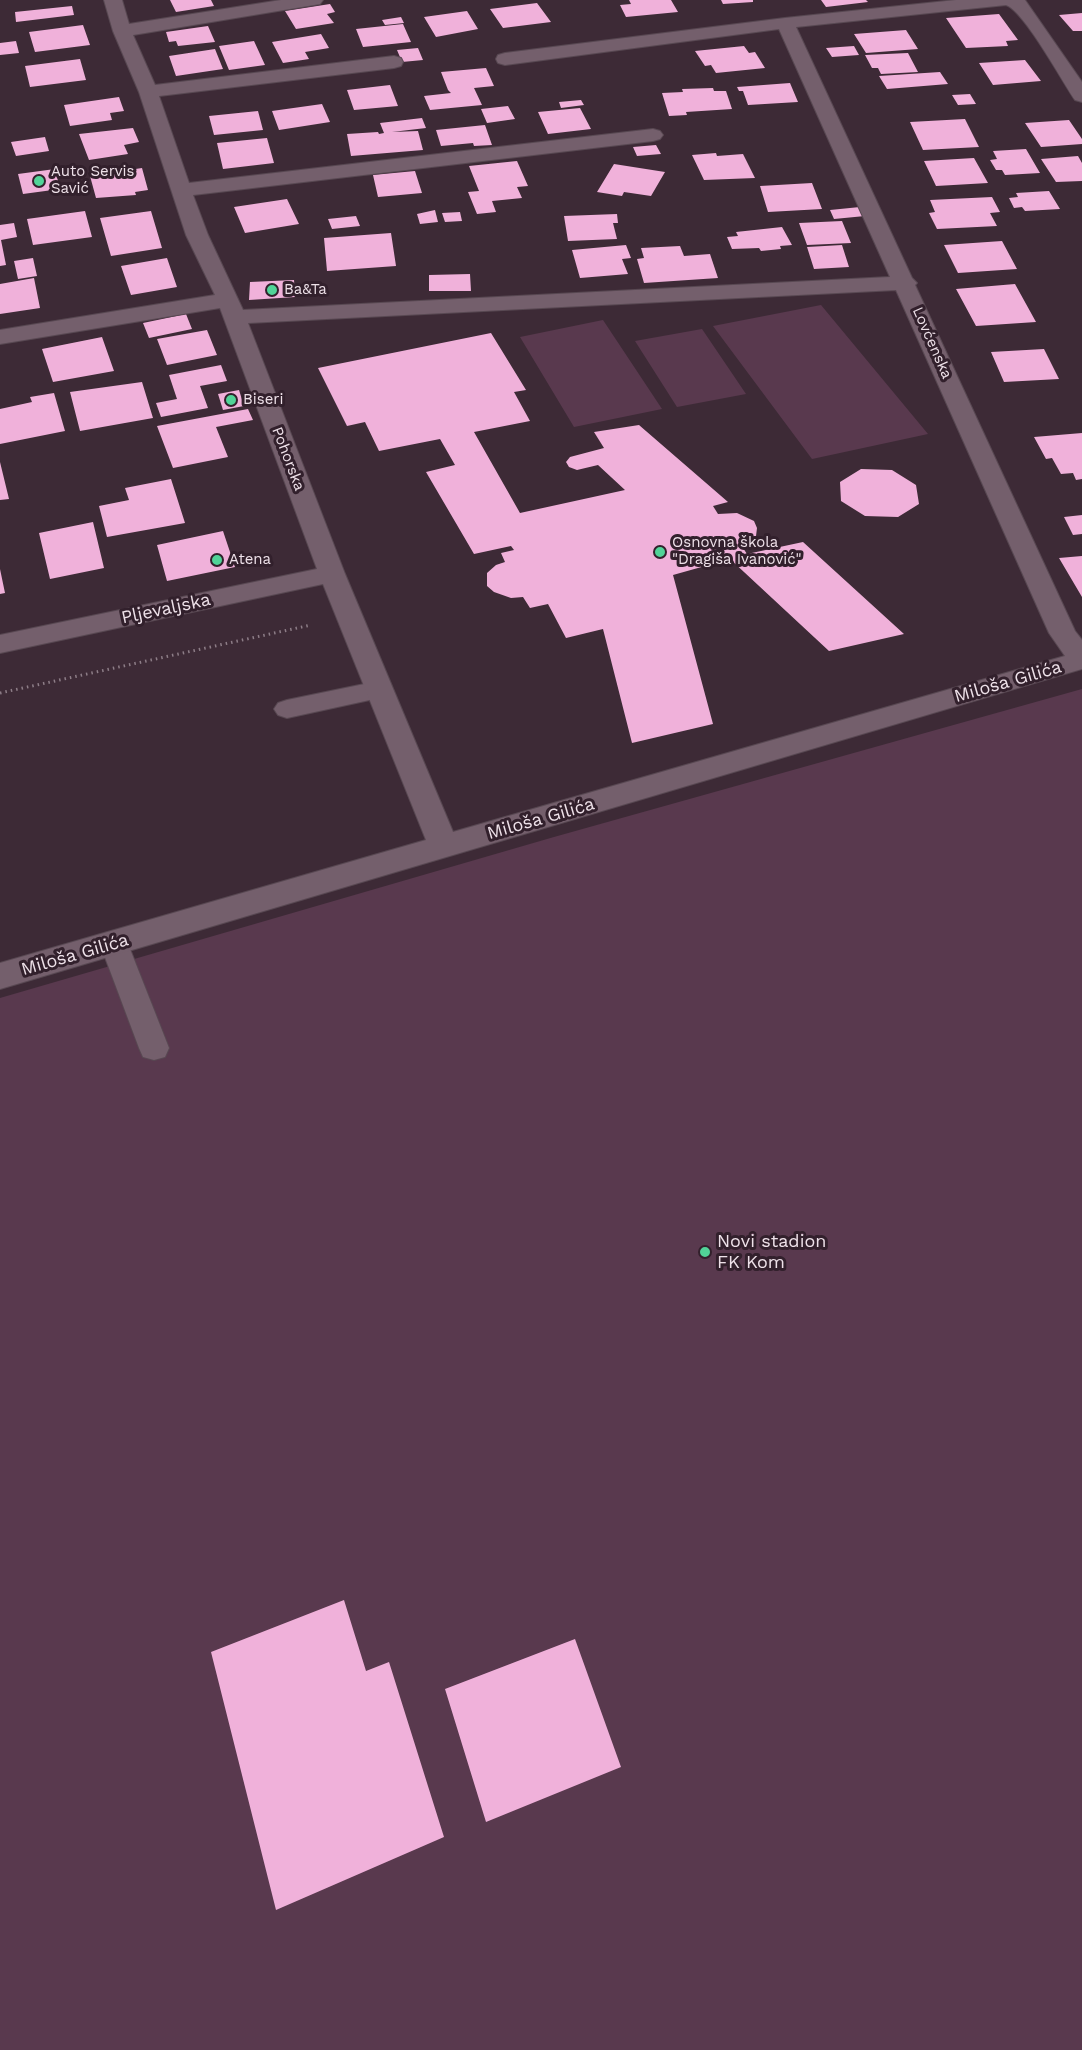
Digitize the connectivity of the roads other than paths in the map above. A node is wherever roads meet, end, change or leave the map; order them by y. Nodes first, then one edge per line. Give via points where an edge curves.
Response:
1 (113, 0) edge
2 (314, 0) edge
3 (785, 23) junction
4 (122, 31) junction
5 (505, 59) dead end
6 (394, 62) dead end
7 (148, 92) junction
8 (1082, 96) edge
9 (653, 135) dead end
10 (181, 190) junction
11 (906, 283) junction
12 (231, 308) junction
13 (0, 337) edge
14 (332, 574) junction
15 (0, 644) edge
16 (1082, 660) edge
17 (379, 690) junction
18 (287, 710) dead end
19 (444, 847) junction
20 (114, 944) junction
21 (0, 975) edge
22 (154, 1048) dead end

1 - 4 street, Pohorska
2 - 4 street
3 - 5 street
3 - 8 street via 1007,0 1018,4 1033,22
3 - 11 street, Lovćenska
4 - 7 street, Pohorska
6 - 7 street
7 - 10 street, Pohorska
9 - 10 street
10 - 12 street, Pohorska
11 - 12 street
11 - 16 street, Lovćenska via 1063,633
12 - 13 street
12 - 14 street, Pohorska
14 - 15 street, Pljevaljska
14 - 17 street, Pohorska
16 - 19 street, Miloša Gilića
17 - 18 lane
17 - 19 street, Pohorska
19 - 20 street, Miloša Gilića
20 - 21 street, Miloša Gilića
20 - 22 lane

